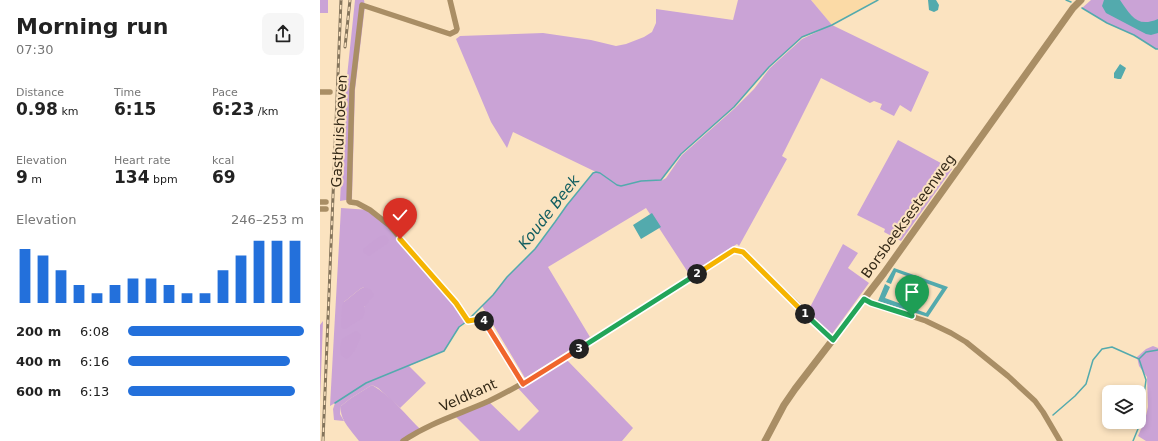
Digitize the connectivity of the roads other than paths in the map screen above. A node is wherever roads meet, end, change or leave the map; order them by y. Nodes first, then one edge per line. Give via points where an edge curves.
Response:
1 (450, 0) edge
2 (1081, 0) edge
3 (320, 92) edge
4 (330, 92) dead end
5 (864, 299) junction
6 (833, 340) junction
7 (523, 384) junction
8 (403, 441) edge
9 (765, 441) edge
10 (1060, 441) edge

1 - 7 street, Gasthuishoeven via 457,29 450,34 362,5 352,90 349,201 370,210 389,225 456,303 468,321 480,319 486,322
2 - 5 street, Borsbeeksesteenweg
3 - 4 street
5 - 6 street, Borsbeeksesteenweg
5 - 10 street via 926,321 966,342 1008,376 1034,402
6 - 7 street, Veldkant via 743,252 734,250
6 - 9 street, Borsbeeksesteenweg via 784,405
7 - 8 street, Veldkant via 433,424

